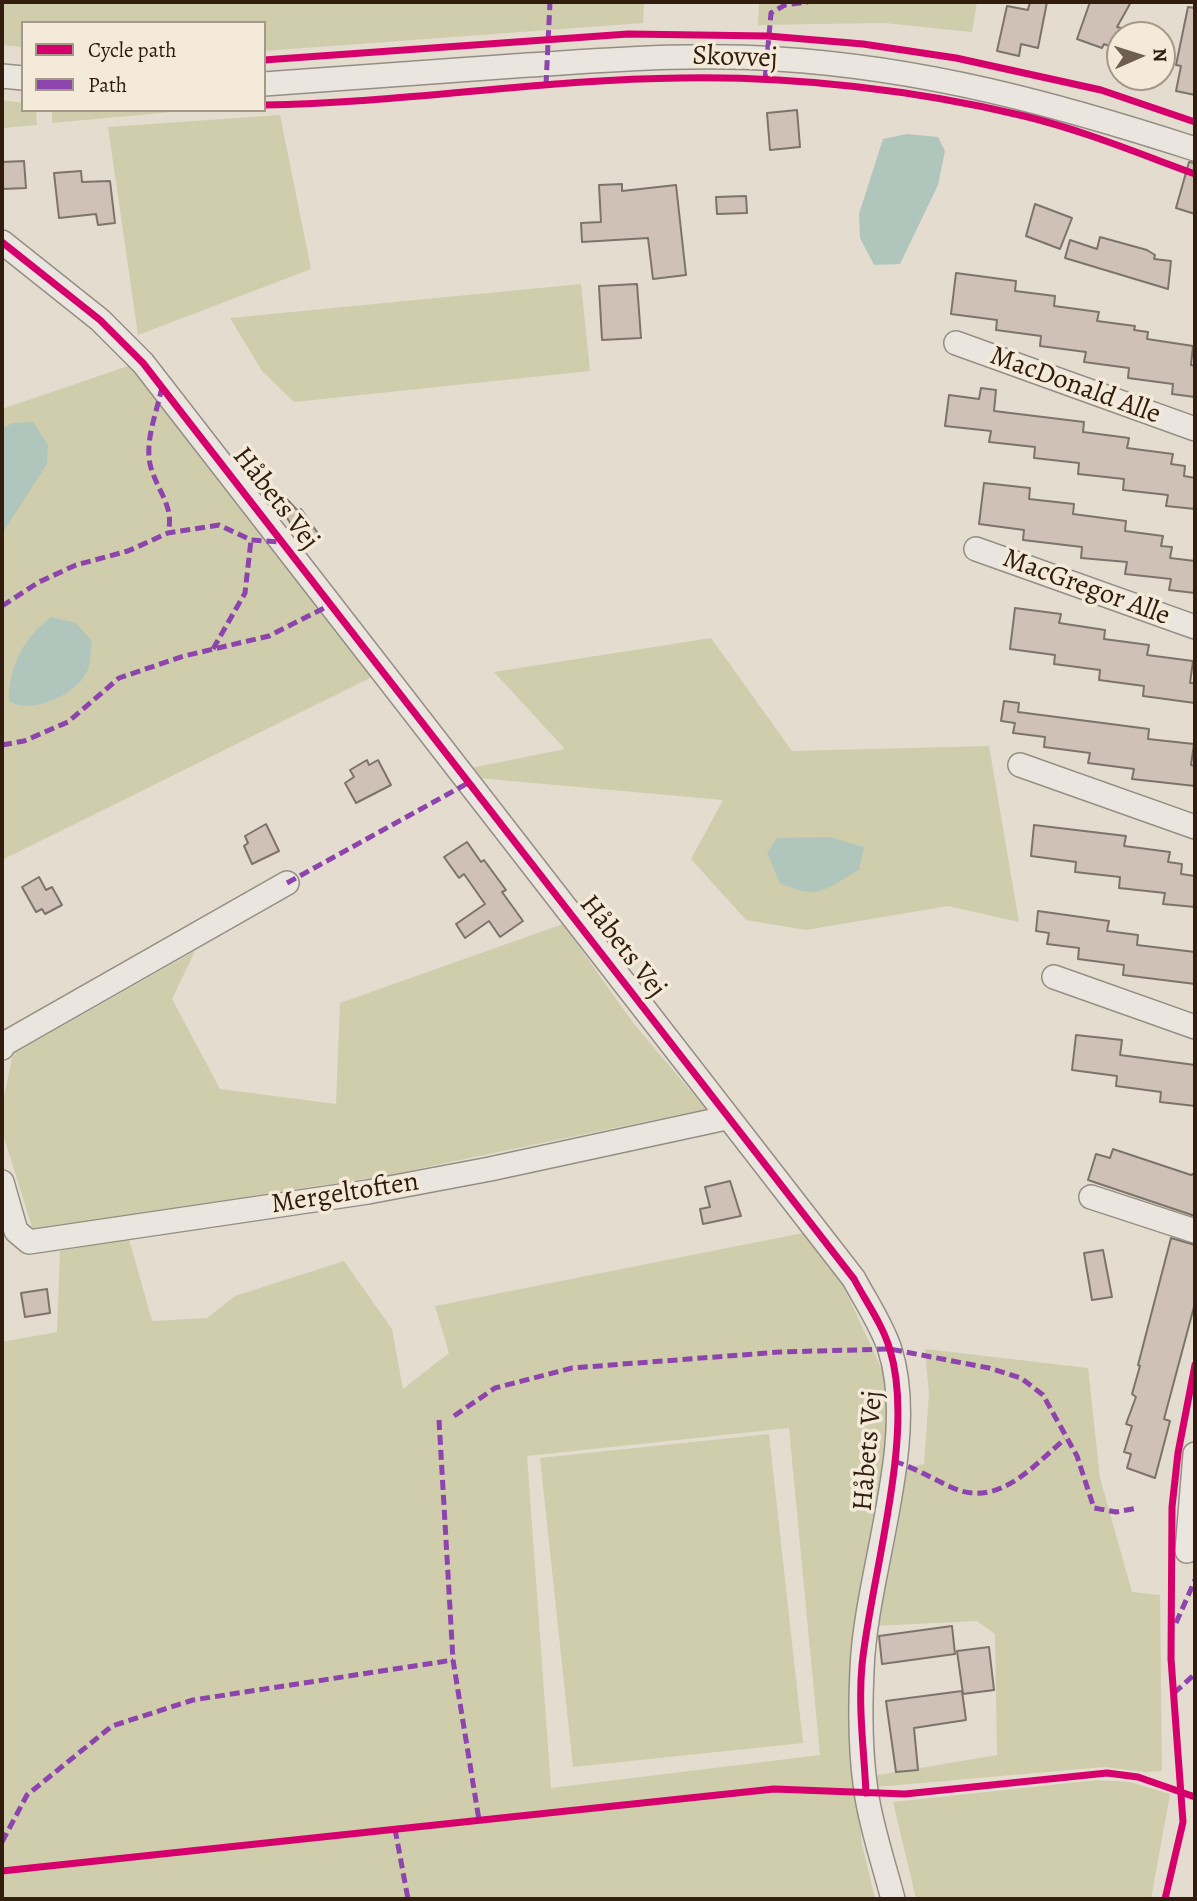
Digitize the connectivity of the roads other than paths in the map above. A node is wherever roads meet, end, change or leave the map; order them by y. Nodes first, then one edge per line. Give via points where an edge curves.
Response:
1 (2, 76) edge
2 (21, 78) edge
3 (266, 84) edge
4 (1195, 149) edge
5 (2, 242) edge
6 (956, 343) dead end
7 (1195, 429) edge
8 (976, 549) dead end
9 (1195, 627) edge
10 (1020, 765) dead end
11 (1195, 827) edge
12 (287, 883) dead end
13 (1054, 977) dead end
14 (1195, 1027) edge
15 (2, 1048) edge
16 (726, 1118) junction
17 (2, 1182) edge
18 (1091, 1197) dead end
19 (1195, 1231) edge
20 (1195, 1454) edge
21 (1187, 1551) dead end
22 (893, 1899) edge

1 - 2 street
3 - 4 street, Skovvej via 656,57 776,58 874,68 977,87 1068,108
5 - 16 street, Håbets Vej via 100,320 143,363
6 - 7 street, MacDonald Alle
8 - 9 street, MacGregor Alle
10 - 11 street
12 - 15 street
13 - 14 street
16 - 17 street, Mergeltoften via 368,1192 29,1242 16,1231
16 - 22 street, Håbets Vej via 854,1279 890,1349 896,1376 894,1461 862,1667 861,1737 866,1793
18 - 19 street
20 - 21 street

